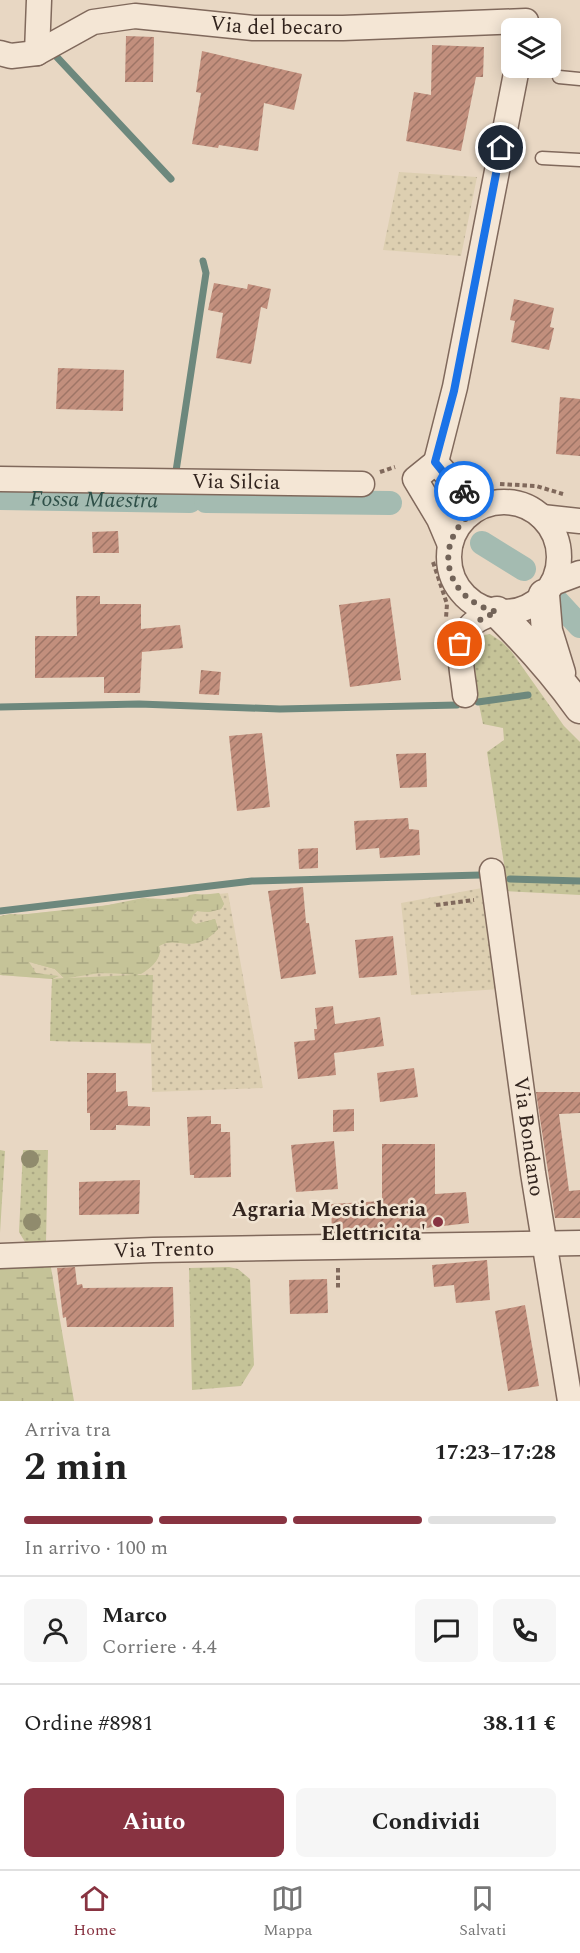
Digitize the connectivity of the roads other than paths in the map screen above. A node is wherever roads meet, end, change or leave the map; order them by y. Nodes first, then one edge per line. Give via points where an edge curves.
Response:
1 (39, 0) edge
2 (527, 16) edge
3 (0, 53) edge
4 (37, 53) junction
5 (561, 77) edge
6 (515, 78) edge
7 (580, 79) edge
8 (542, 158) dead end
9 (580, 160) edge
10 (435, 462) junction
11 (0, 479) edge
12 (362, 484) dead end
13 (487, 504) junction
14 (542, 517) junction
15 (580, 521) edge
16 (450, 545) junction
17 (580, 560) edge
18 (580, 573) edge
19 (549, 589) junction
20 (497, 612) junction
21 (465, 695) dead end
22 (572, 696) edge
23 (492, 871) dead end
24 (580, 1242) edge
25 (543, 1243) junction
26 (0, 1256) edge
27 (570, 1401) edge

1 - 4 street
2 - 4 street, Via del becaro via 344,28 253,28 135,15 93,22
3 - 4 street, Via del becaro
5 - 7 lane
6 - 10 street via 455,387
8 - 9 lane
10 - 13 street via 465,492
10 - 16 street via 415,479
11 - 12 street, Via Silcia
13 - 14 street via 516,503
13 - 16 street via 463,520
14 - 15 street
14 - 19 street via 558,548 558,569
16 - 20 street via 448,560 458,589 476,604
17 - 19 lane
18 - 19 street
19 - 20 street via 531,606 515,612
19 - 22 street via 547,631
20 - 21 street via 475,621 463,635 460,644
20 - 22 street
23 - 25 street, Via Bondano
24 - 25 street, Via Trento
25 - 26 street, Via Trento
25 - 27 street, Via Bondano

